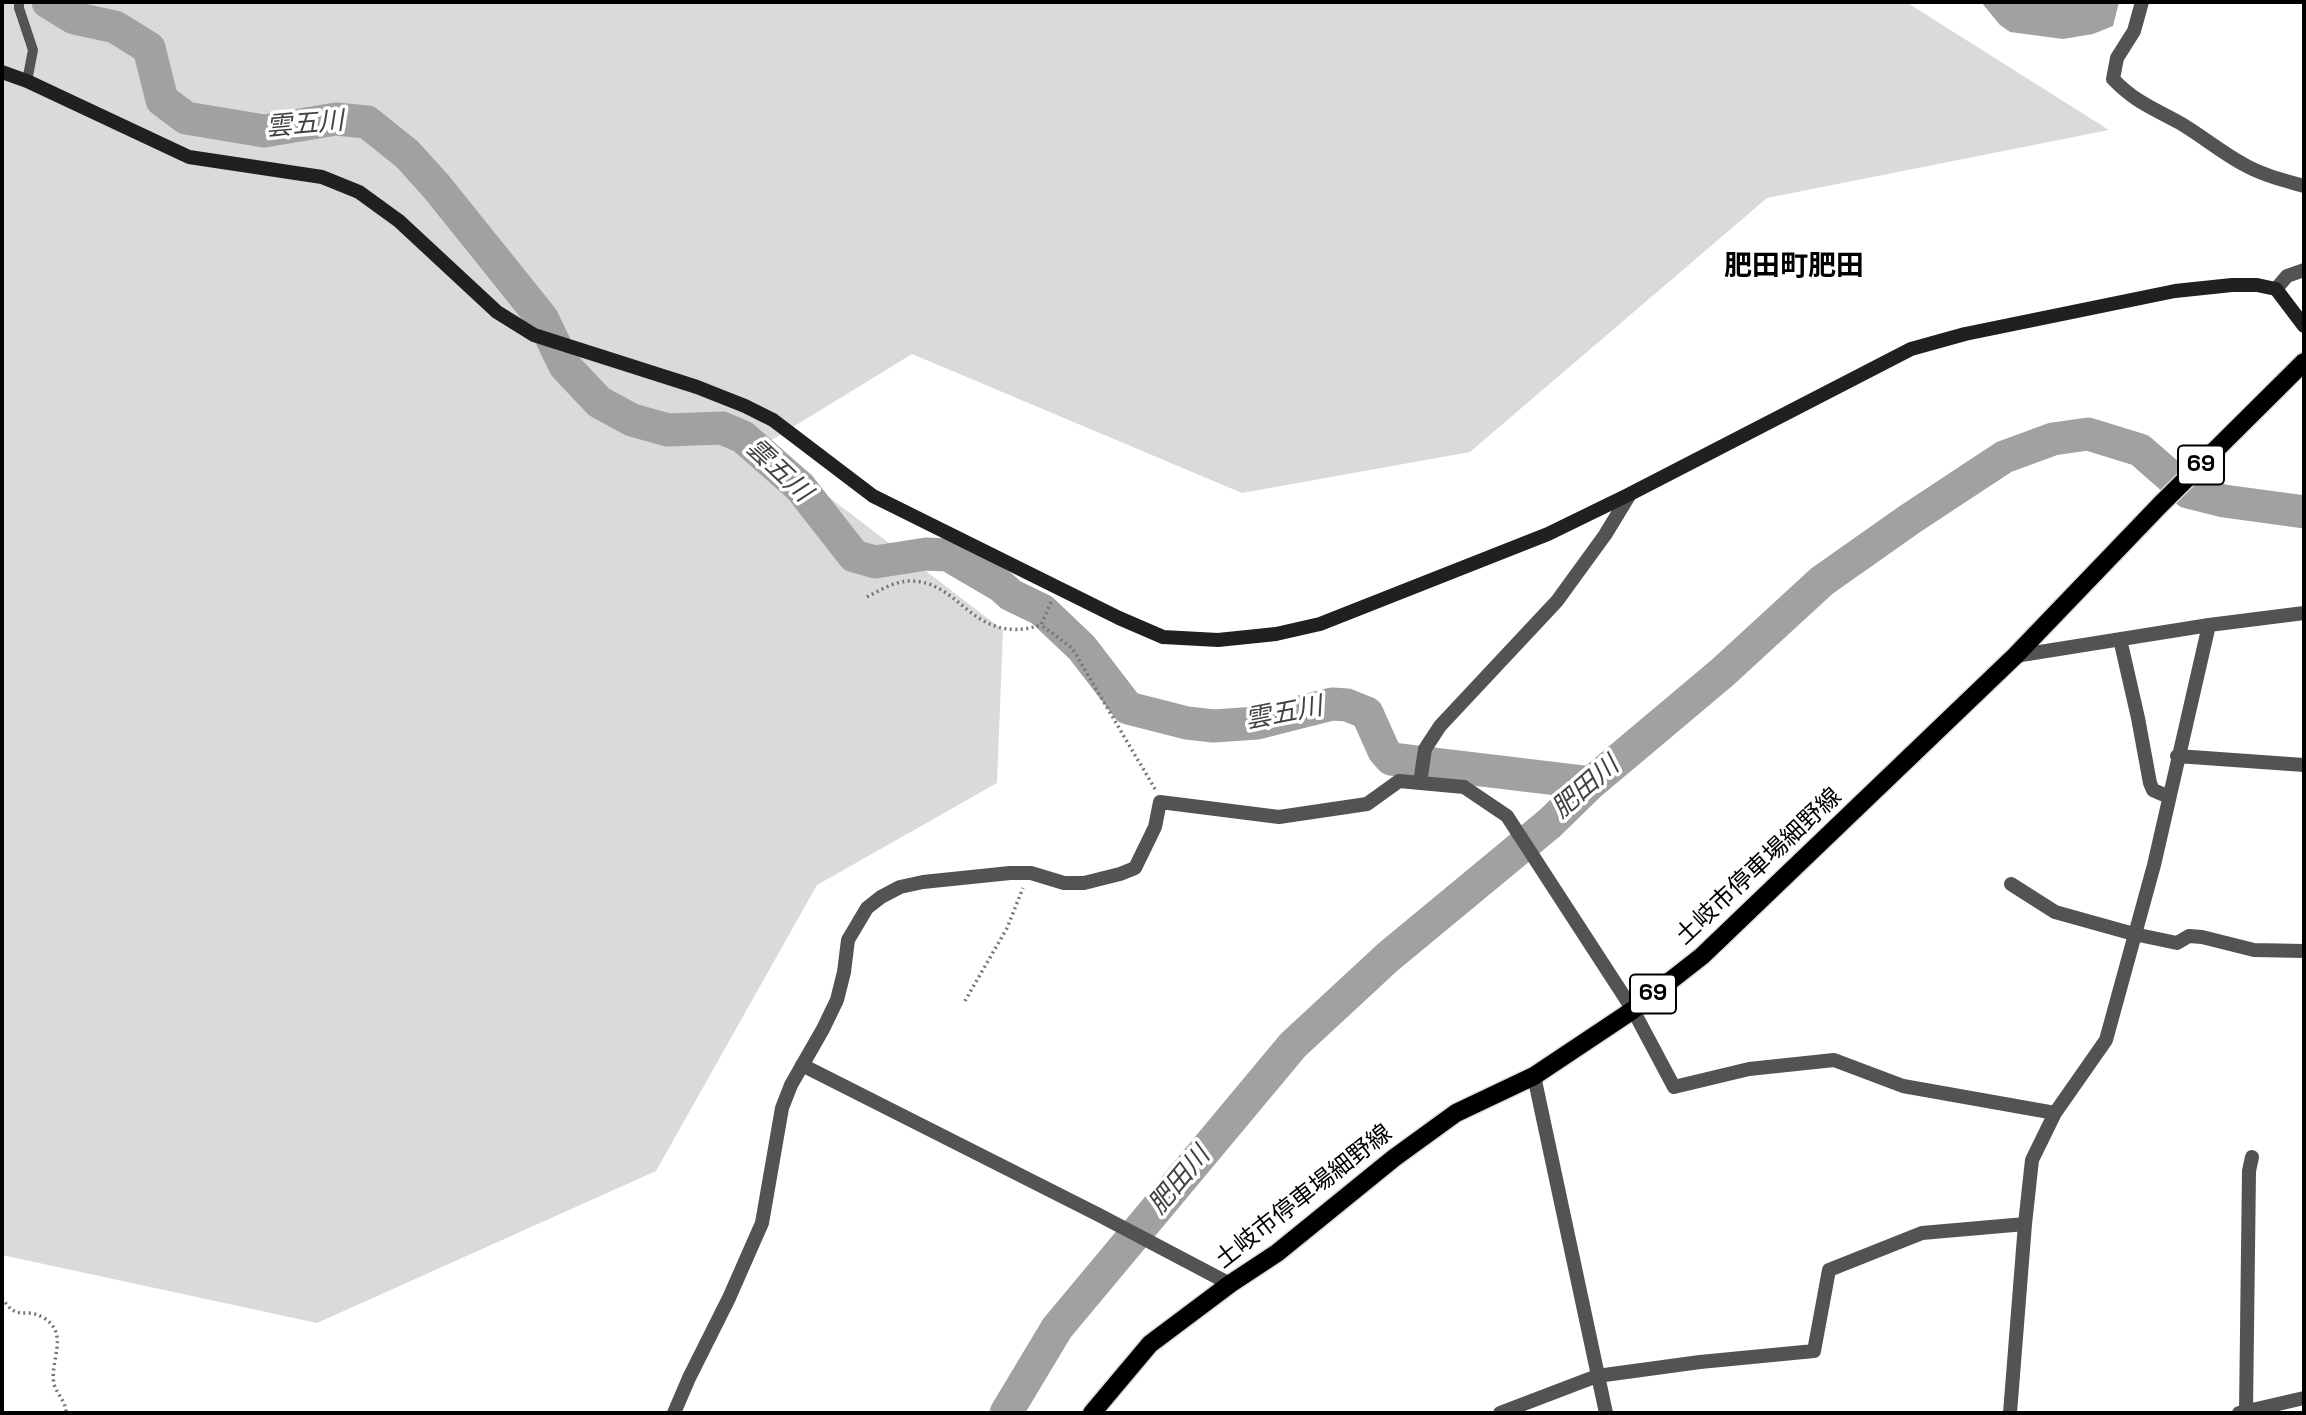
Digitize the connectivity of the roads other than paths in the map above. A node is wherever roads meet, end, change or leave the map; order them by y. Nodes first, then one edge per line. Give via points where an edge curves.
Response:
1 (2142, 2) edge
2 (19, 5) edge
3 (2, 72) edge
4 (27, 81) junction
5 (2304, 186) edge
6 (2304, 270) edge
7 (2276, 289) junction
8 (2304, 326) edge
9 (2304, 362) edge
10 (1630, 494) junction
11 (2304, 612) edge
12 (2209, 625) junction
13 (2120, 639) junction
14 (2015, 656) junction
15 (2177, 756) junction
16 (2304, 765) edge
17 (1420, 780) junction
18 (2168, 797) junction
19 (2011, 884) dead end
20 (2134, 934) junction
21 (2304, 951) edge
22 (1633, 1010) junction
23 (802, 1065) junction
24 (1534, 1076) junction
25 (2055, 1113) junction
26 (2252, 1157) dead end
27 (2025, 1224) junction
28 (1230, 1284) junction
29 (1597, 1376) junction
30 (2304, 1398) edge
31 (2243, 1412) edge
32 (674, 1413) edge
33 (1092, 1413) edge
34 (1500, 1413) edge
35 (1606, 1413) edge
36 (2010, 1413) edge

1 - 5 street via 2134,31 2117,58 2113,79 2147,108 2244,165
2 - 4 lane via 33,50
3 - 4 street
4 - 10 street via 189,157 322,177 359,192 400,221 496,312 534,335 698,387 773,420 873,496 1163,637 1218,640 1276,635 1320,624 1535,539
6 - 7 street via 2287,276
7 - 8 street
7 - 10 street via 2232,285 2175,291 1911,349
9 - 14 main road, 土岐市停車場細野線 / 69
10 - 17 street via 1557,601 1440,726 1425,749
11 - 12 street
12 - 13 street
12 - 15 street
13 - 14 street
13 - 18 street via 2150,783 2153,790
14 - 22 main road, 土岐市停車場細野線 / 69 via 1702,956
15 - 16 street
15 - 18 street
17 - 22 street via 1464,787 1507,816
17 - 23 street via 1399,781 1367,804 1279,817 1160,802 1155,827 1135,868 1084,883 1027,873 900,887 867,908 848,940 837,1000
18 - 20 street
19 - 20 street via 2055,912
20 - 21 street via 2177,943 2189,936 2254,950
20 - 25 street via 2106,1040
22 - 24 main road, 土岐市停車場細野線 / 69
22 - 25 street via 1674,1087 1749,1069 1834,1060 1903,1086
23 - 28 street
23 - 32 street via 782,1108 762,1223
24 - 28 main road, 土岐市停車場細野線 / 69 via 1456,1113 1277,1253
24 - 29 street
25 - 27 street via 2032,1160
26 - 31 street
27 - 29 street via 1922,1233 1829,1270 1814,1351
27 - 36 street
28 - 33 main road, 土岐市停車場細野線 / 69 via 1150,1344
29 - 34 street
29 - 35 street
30 - 31 street

